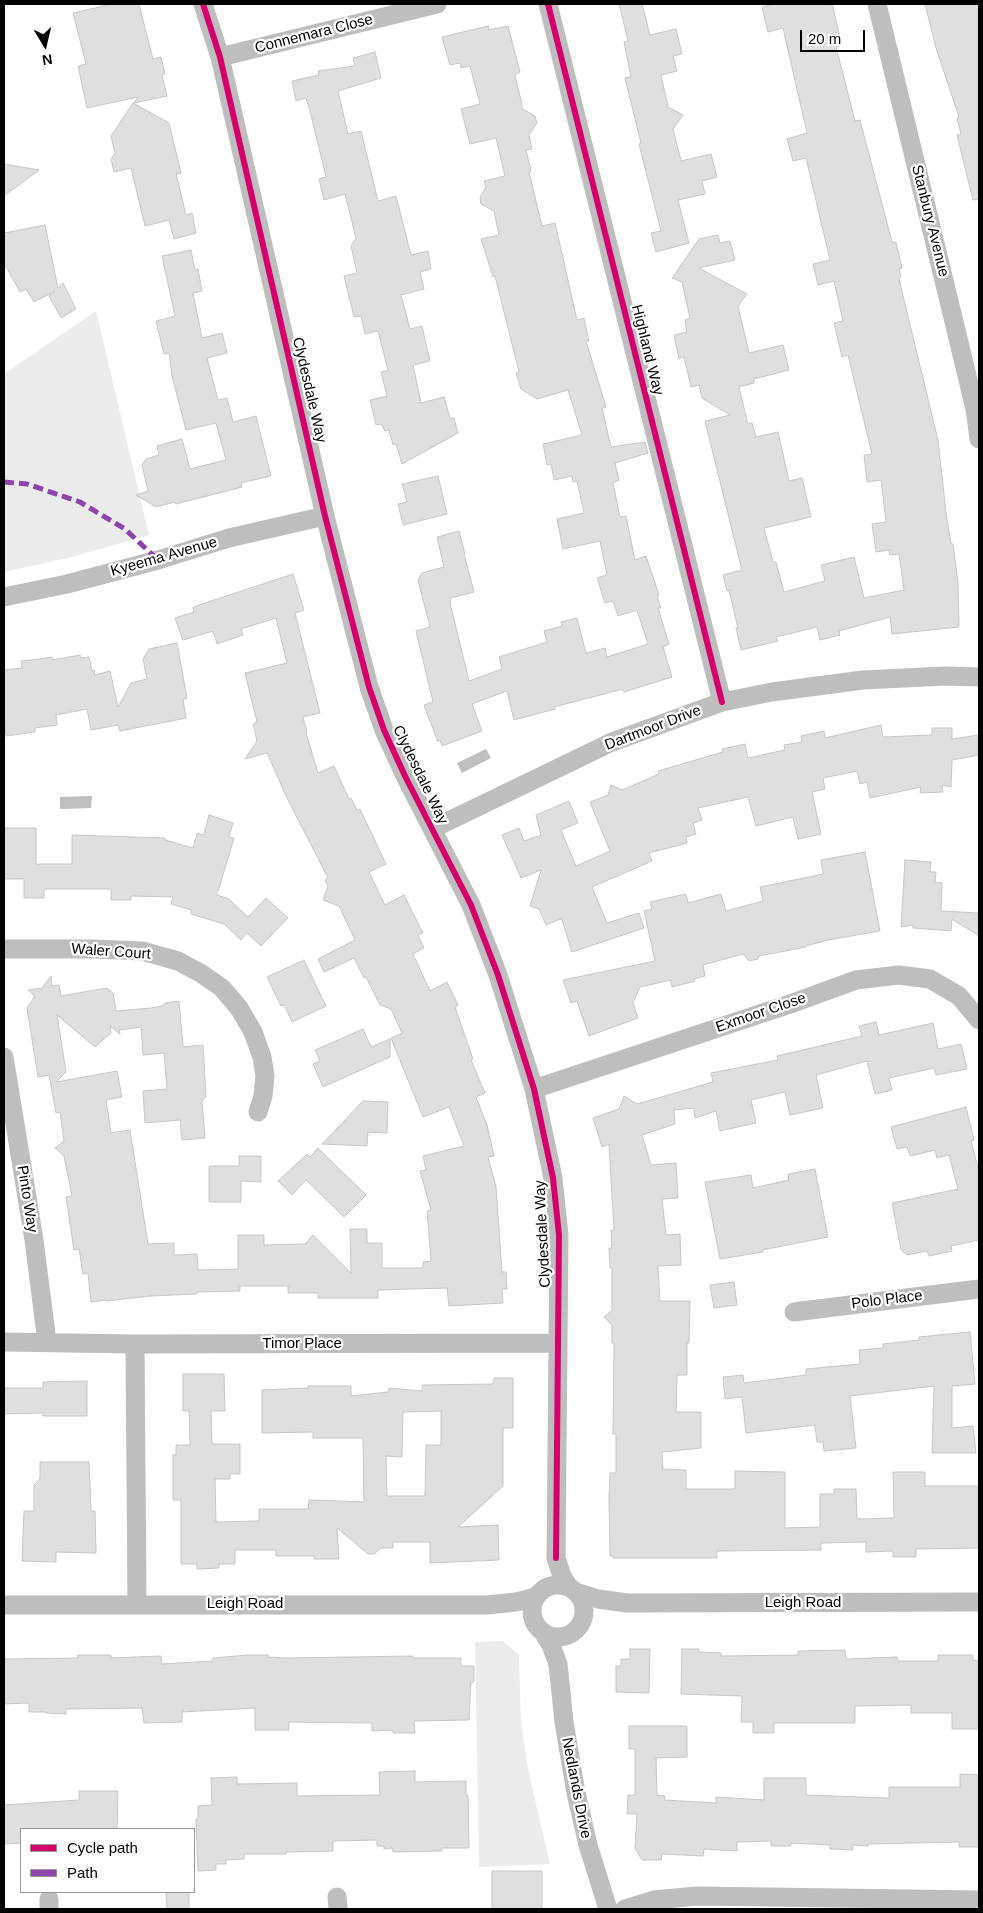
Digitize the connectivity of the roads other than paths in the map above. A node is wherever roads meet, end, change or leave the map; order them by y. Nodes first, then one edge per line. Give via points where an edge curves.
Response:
1 (203, 4) edge
2 (437, 4) edge
3 (548, 4) edge
4 (876, 4) edge
5 (220, 57) junction
6 (979, 439) edge
7 (325, 516) junction
8 (4, 597) edge
9 (979, 677) edge
10 (722, 702) junction
11 (432, 828) junction
12 (4, 949) edge
13 (979, 1020) edge
14 (4, 1057) edge
15 (534, 1089) junction
16 (258, 1112) dead end
17 (979, 1289) edge
18 (794, 1312) dead end
19 (4, 1342) edge
20 (47, 1342) junction
21 (558, 1343) junction
22 (135, 1344) junction
23 (556, 1558) junction
24 (573, 1590) junction
25 (538, 1594) junction
26 (979, 1602) edge
27 (627, 1603) junction
28 (137, 1604) junction
29 (4, 1605) edge
30 (487, 1605) junction
31 (582, 1620) junction
32 (540, 1629) junction
33 (569, 1634) junction
34 (558, 1664) junction
35 (979, 1900) edge
36 (608, 1909) edge
37 (625, 1909) edge

1 - 5 street, Clydesdale Way
2 - 5 street, Connemara Close
3 - 10 street, Highland Way
4 - 6 street, Stanbury Avenue via 956,330
5 - 7 street, Clydesdale Way
7 - 8 street, Kyeema Avenue via 228,538 67,584
7 - 11 street, Clydesdale Way via 369,687 401,769
9 - 10 street, Dartmoor Drive via 863,680
10 - 11 street, Dartmoor Drive via 612,742
11 - 15 street, Clydesdale Way via 478,923
12 - 16 street, Waler Court via 142,951 178,961 202,974 228,995 253,1032 265,1076
13 - 15 street, Exmoor Close via 959,996 930,979 899,975 856,980
14 - 20 street, Pinto Way
15 - 21 street, Clydesdale Way via 554,1178 559,1235
17 - 18 street, Polo Place
19 - 20 street, Timor Place
20 - 22 street, Timor Place
21 - 22 street, Timor Place
21 - 23 street, Clydesdale Way
22 - 28 street
23 - 24 street, Clydesdale Way via 562,1576
23 - 25 street, Clydesdale Way via 550,1578
24 - 25 street via 554,1585
24 - 27 street, Leigh Road via 598,1599
24 - 31 street, Clydesdale Way via 583,1605
25 - 30 street, Leigh Road via 516,1602
25 - 32 street, Clydesdale Way via 532,1612
26 - 27 street, Leigh Road
27 - 31 street, Leigh Road via 599,1610
28 - 29 street, Leigh Road
28 - 30 street, Leigh Road
30 - 32 street, Leigh Road via 518,1616
31 - 33 street
32 - 33 street via 556,1636
32 - 34 street, Clydesdale Way
33 - 34 street via 561,1648
34 - 36 street, Nedlands Drive via 576,1793
35 - 37 street via 697,1896 654,1900

